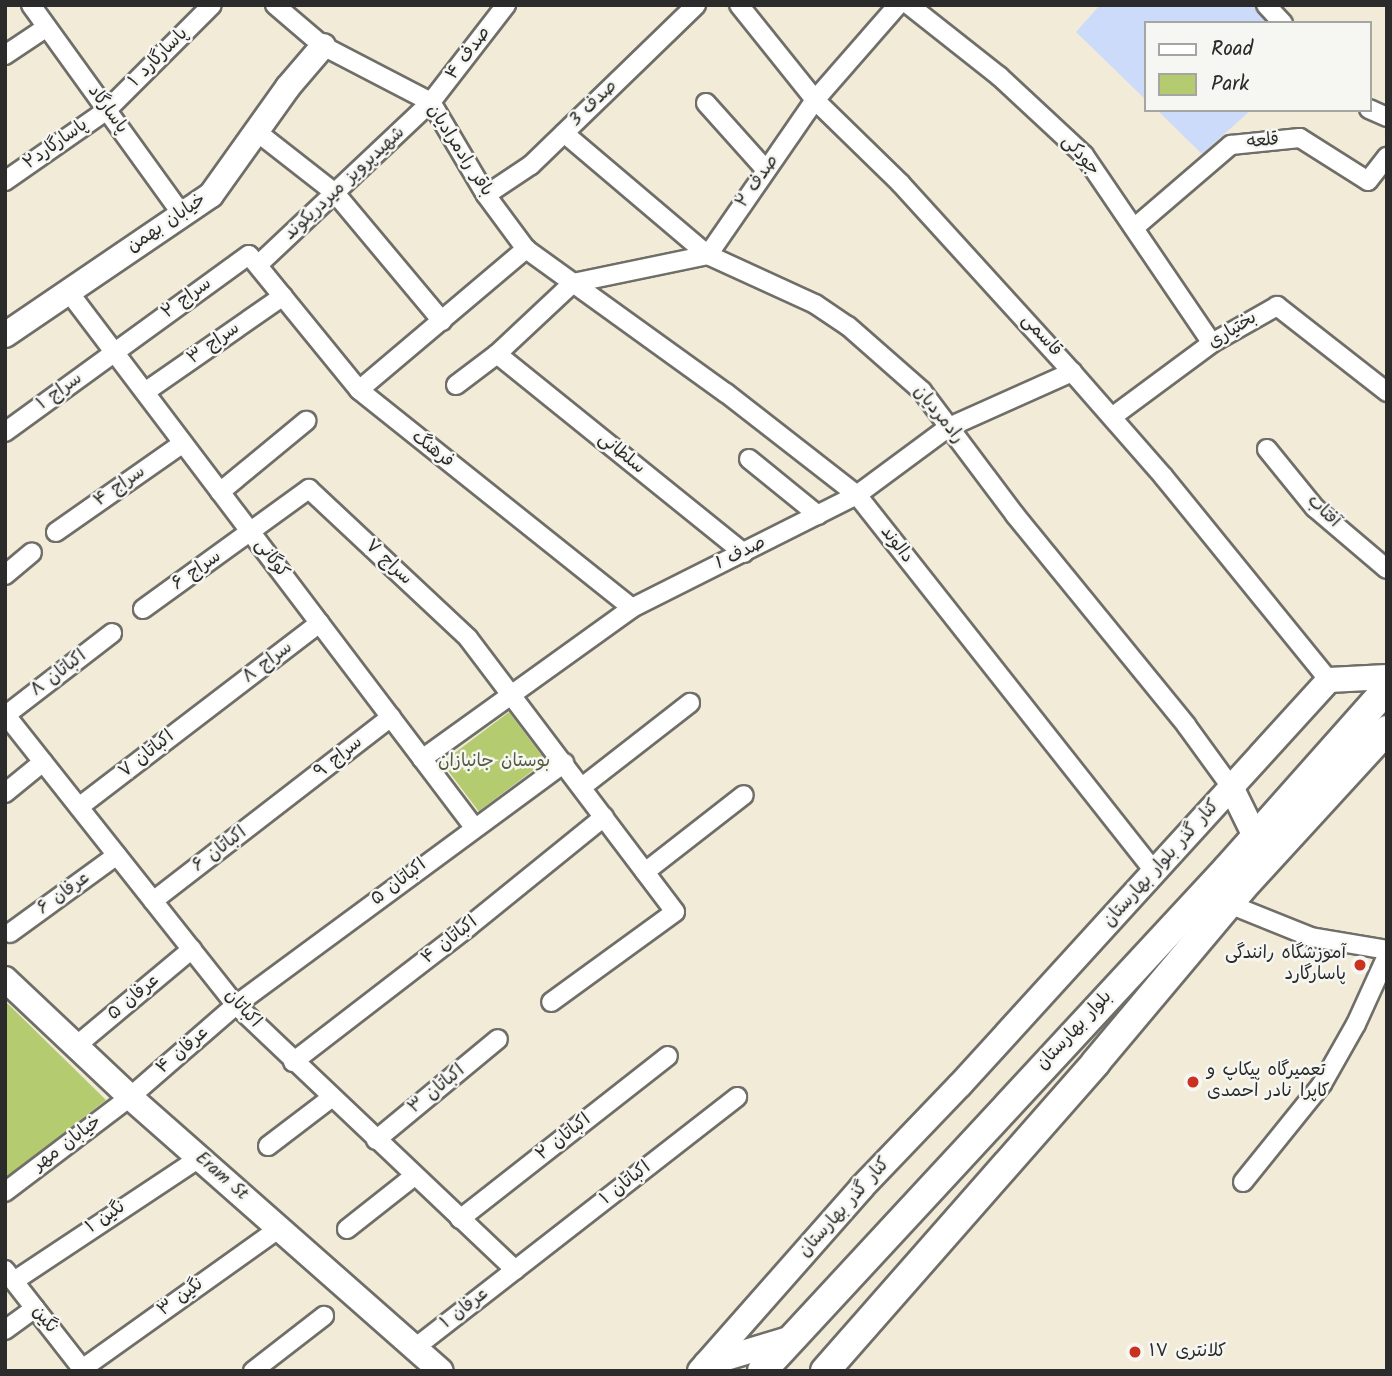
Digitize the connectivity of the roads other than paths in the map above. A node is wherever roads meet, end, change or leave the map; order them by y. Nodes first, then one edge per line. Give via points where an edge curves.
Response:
1 (31, 5) edge
2 (212, 5) edge
3 (275, 5) edge
4 (506, 5) edge
5 (696, 5) edge
6 (739, 5) edge
7 (898, 5) edge
8 (909, 5) edge
9 (1266, 5) edge
10 (1281, 21) edge
11 (47, 27) junction
12 (323, 46) junction
13 (5, 55) edge
14 (815, 100) junction
15 (431, 102) junction
16 (706, 103) dead end
17 (107, 110) junction
18 (1371, 110) edge
19 (1387, 117) edge
20 (257, 132) junction
21 (564, 133) junction
22 (1387, 158) edge
23 (766, 170) junction
24 (5, 181) edge
25 (335, 193) junction
26 (486, 195) junction
27 (182, 214) junction
28 (1134, 228) junction
29 (526, 249) junction
30 (708, 255) junction
31 (258, 265) junction
32 (573, 283) junction
33 (68, 291) junction
34 (283, 296) junction
35 (442, 321) junction
36 (5, 335) edge
37 (1212, 343) junction
38 (114, 352) junction
39 (497, 354) junction
40 (1072, 372) junction
41 (456, 385) dead end
42 (359, 390) junction
43 (145, 393) junction
44 (1387, 393) edge
45 (1112, 417) junction
46 (306, 421) dead end
47 (949, 427) junction
48 (5, 432) edge
49 (183, 443) junction
50 (1267, 449) dead end
51 (749, 458) dead end
52 (220, 492) junction
53 (857, 495) junction
54 (818, 515) junction
55 (57, 532) dead end
56 (251, 533) junction
57 (32, 552) dead end
58 (744, 553) junction
59 (1387, 569) edge
60 (5, 575) edge
61 (632, 608) junction
62 (143, 609) dead end
63 (320, 623) junction
64 (112, 633) dead end
65 (1387, 677) edge
66 (1329, 680) junction
67 (1387, 689) edge
68 (512, 693) junction
69 (216, 702) joint
70 (690, 703) dead end
71 (6, 714) edge
72 (391, 717) junction
73 (1387, 730) edge
74 (422, 759) junction
75 (43, 762) junction
76 (564, 763) junction
77 (1231, 787) junction
78 (582, 788) junction
79 (5, 793) edge
80 (744, 795) dead end
81 (287, 800) joint
82 (79, 807) junction
83 (604, 817) junction
84 (474, 827) junction
85 (1255, 836) junction
86 (117, 855) junction
87 (645, 872) junction
88 (1155, 873) junction
89 (153, 901) junction
90 (1228, 904) junction
91 (10, 933) dead end
92 (192, 950) junction
93 (1387, 950) edge
94 (1387, 956) edge
95 (5, 979) edge
96 (551, 1002) dead end
97 (236, 1005) junction
98 (1069, 1036) junction
99 (498, 1039) dead end
100 (76, 1046) junction
101 (994, 1048) joint
102 (668, 1056) dead end
103 (293, 1062) junction
104 (1096, 1062) junction
105 (130, 1097) junction
106 (737, 1097) dead end
107 (331, 1098) junction
108 (1001, 1112) junction
109 (1031, 1135) junction
110 (376, 1140) junction
111 (268, 1146) dead end
112 (199, 1158) junction
113 (414, 1176) junction
114 (1243, 1182) dead end
115 (5, 1192) edge
116 (460, 1219) junction
117 (280, 1228) junction
118 (347, 1229) dead end
119 (514, 1270) junction
120 (10, 1275) edge
121 (35, 1308) junction
122 (324, 1316) dead end
123 (5, 1330) edge
124 (792, 1338) junction
125 (416, 1347) junction
126 (703, 1367) edge
127 (83, 1370) edge
128 (253, 1371) edge
129 (441, 1371) edge
130 (762, 1371) edge
131 (825, 1371) edge

1 - 11 street, پاسارگاد
2 - 17 street, پاسارگارد ۱
3 - 12 street, باقر رادمرادیان
4 - 15 street, صدف ۴
5 - 21 street, صدف 3
6 - 14 street, قاسمی
7 - 14 street, صدف ۲
8 - 28 street, جودکی via 999,76 1084,155
9 - 10 street
11 - 13 street
11 - 17 street, پاسارگاد
12 - 15 street, باقر رادمرادیان
12 - 20 main road, خیابان بهمن
14 - 23 street, صدف ۲
14 - 40 street, قاسمی via 901,184
15 - 25 street, شهیدپرویز میردریکوند
15 - 26 street, باقر رادمرادیان
16 - 23 street
17 - 24 street, پاسارگارد۲
17 - 27 street, پاسارگاد
18 - 19 street
20 - 25 street
20 - 27 main road, خیابان بهمن via 211,195
21 - 26 street, صدف 3 via 531,165
21 - 30 street, رادمردیان
22 - 28 street, قلعه via 1368,181 1300,138 1231,145
23 - 30 street, صدف ۲
25 - 31 street, شهیدپرویز میردریکوند
25 - 35 street
26 - 29 street, باقر رادمرادیان
27 - 33 main road, خیابان بهمن
28 - 37 street, جودکی
29 - 32 street, باقر رادمرادیان
29 - 35 street
30 - 32 street
30 - 47 street, رادمردیان via 815,304 848,326 922,391
31 - 34 street, فرهنگ
31 - 38 street, سراج ۲ via 249,255
32 - 39 street
32 - 53 street, دالوند
33 - 36 main road, خیابان بهمن
33 - 38 street, کوگانی
34 - 42 street, فرهنگ
34 - 43 street, سراج ۳
35 - 42 street
37 - 44 street, بختیاری via 1277,306
37 - 45 street, بختیاری
38 - 43 street, کوگانی
38 - 48 street, سراج ۱
39 - 41 street
39 - 58 street, سلطانی
40 - 45 street, قاسمی
40 - 47 street, صدف 1
42 - 61 street, فرهنگ
43 - 49 street, کوگانی
45 - 66 street, قاسمی
46 - 52 street
47 - 53 street, صدف 1
47 - 77 street, رادمردیان
49 - 52 street, کوگانی
49 - 55 street, سراج ۴
50 - 59 street, آفتاب via 1315,508
51 - 54 street
52 - 56 street, کوگانی
53 - 54 street, صدف 1
53 - 88 street, دالوند
54 - 58 street, صدف 1
56 - 62 street, سراج ۶
56 - 63 street, کوگانی
56 - 68 street, سراج ۷ via 309,489 468,638
57 - 60 street
58 - 61 street, صدف 1
61 - 68 street, صدف 1
63 - 69 street, سراج ۸
63 - 72 street, کوگانی
64 - 71 street, اکباتان ۸
65 - 66 main road
66 - 77 main road, کنار گذر بلوار بهارستان
67 - 85 main road, بلوار بهارستان
68 - 74 street, صدف 1
68 - 76 street
69 - 82 street, اکباتان ۷
70 - 78 street
71 - 75 street, اکباتان
72 - 74 street, کوگانی
72 - 81 street, سراج ۹
73 - 90 main road, بلوار بهارستان
74 - 84 street, کوگانی
75 - 79 street
75 - 82 street, اکباتان
76 - 78 street
76 - 84 street, اکباتان ۵
77 - 85 main road
77 - 88 main road, کنار گذر بلوار بهارستان
78 - 83 street
80 - 87 street
81 - 89 street, اکباتان ۶
82 - 86 street, اکباتان
83 - 87 street
83 - 103 street, اکباتان ۴
84 - 97 street, اکباتان ۵
85 - 98 main road, بلوار بهارستان
86 - 89 street, اکباتان
86 - 91 street, عرفان ۶
87 - 96 street via 675,912
88 - 101 main road, کنار گذر بلوار بهارستان
89 - 92 street, اکباتان
90 - 93 street via 1311,937
90 - 104 main road, بلوار بهارستان
92 - 97 street, اکباتان
92 - 100 street, عرفان ۵
94 - 114 street via 1322,1084
95 - 100 main road, Eram St
97 - 103 street, اکباتان
97 - 105 street, عرفان ۴
98 - 104 main road via 1057,1064 1059,1071 1072,1075
98 - 108 main road, بلوار بهارستان
99 - 110 street, اکباتان ۳
100 - 105 main road, Eram St
101 - 126 main road, کنار گذر بهارستان via 862,1187
102 - 116 street, اکباتان ۲
103 - 107 street, اکباتان
104 - 109 main road, بلوار بهارستان
105 - 112 main road, Eram St
105 - 115 street, خیابان مهر
106 - 119 street, اکباتان ۱
107 - 110 street, اکباتان
107 - 111 street
108 - 109 main road via 1024,1097 1038,1099
108 - 124 main road, بلوار بهارستان
109 - 131 main road, بلوار بهارستان
110 - 113 street, اکباتان
112 - 117 main road, Eram St
112 - 120 street, نگین ۱
113 - 116 street, اکباتان
113 - 118 street
116 - 119 street, اکباتان
117 - 125 main road, Eram St
117 - 127 street, نگین ۳
119 - 125 street, عرفان ۱
120 - 121 street, نگین
121 - 123 street
121 - 127 street, نگین
122 - 128 street
124 - 126 main road
124 - 130 main road, بلوار بهارستان
125 - 129 main road, Eram St

